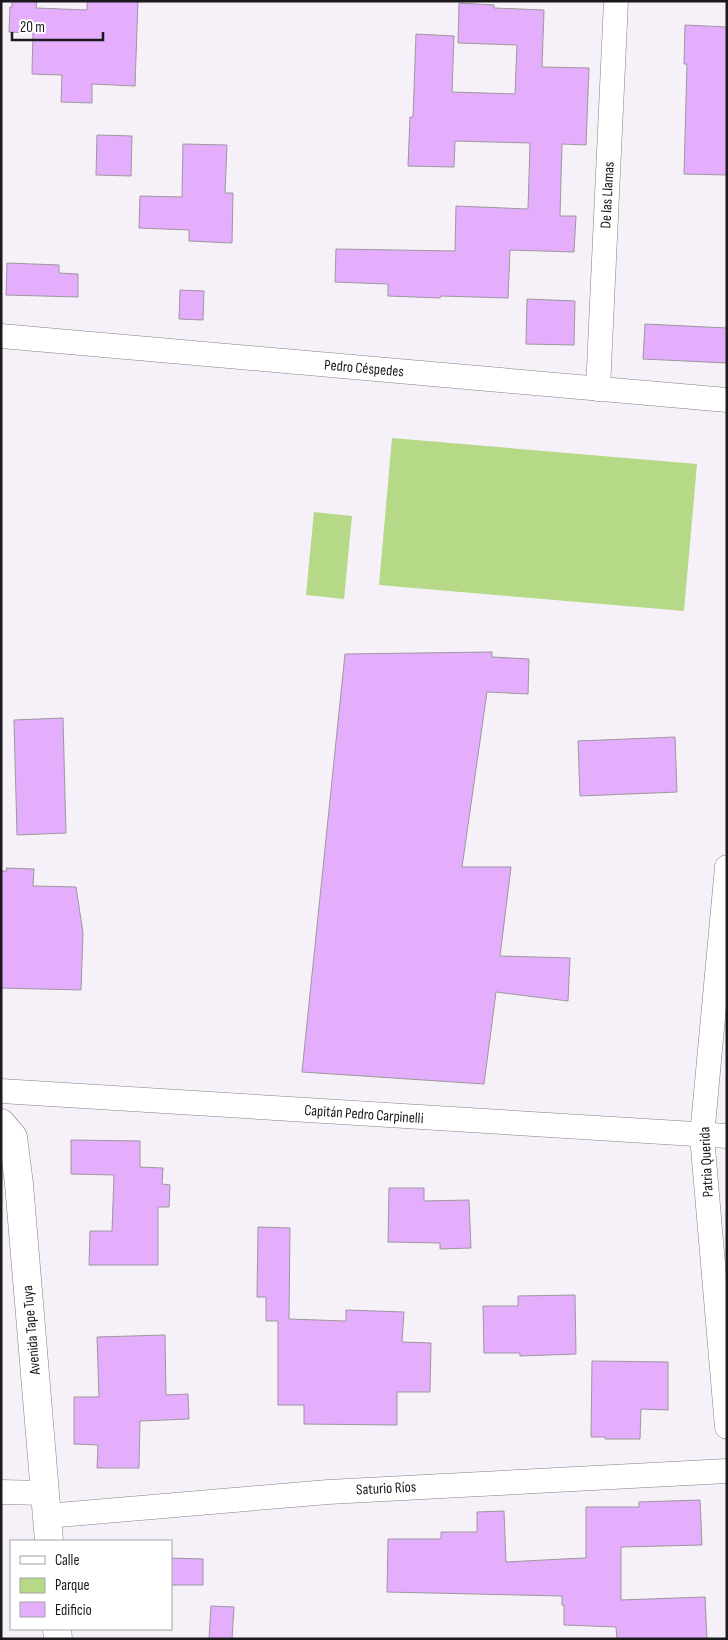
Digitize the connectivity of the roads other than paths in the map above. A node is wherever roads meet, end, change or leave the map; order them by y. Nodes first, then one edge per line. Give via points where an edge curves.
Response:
1 (616, 1) edge
2 (1, 336) edge
3 (598, 389) junction
4 (727, 400) edge
5 (727, 867) edge
6 (1, 1091) edge
7 (1, 1123) edge
8 (702, 1136) junction
9 (727, 1136) edge
10 (727, 1427) edge
11 (727, 1471) edge
12 (1, 1492) edge
13 (47, 1517) edge

1 - 3 street, De las Llamas
2 - 3 street, Pedro Céspedes
3 - 4 street, Pedro Céspedes
5 - 8 street, Patria Querida
6 - 8 street, Capitán Pedro Carpinelli
7 - 13 street, Avenida Tape Tuya via 13,1137 19,1184
8 - 9 street, Capitán Pedro Carpinelli
8 - 10 street, Patria Querida
11 - 13 street, Saturio Ríos via 328,1492
12 - 13 street, Saturio Ríos

